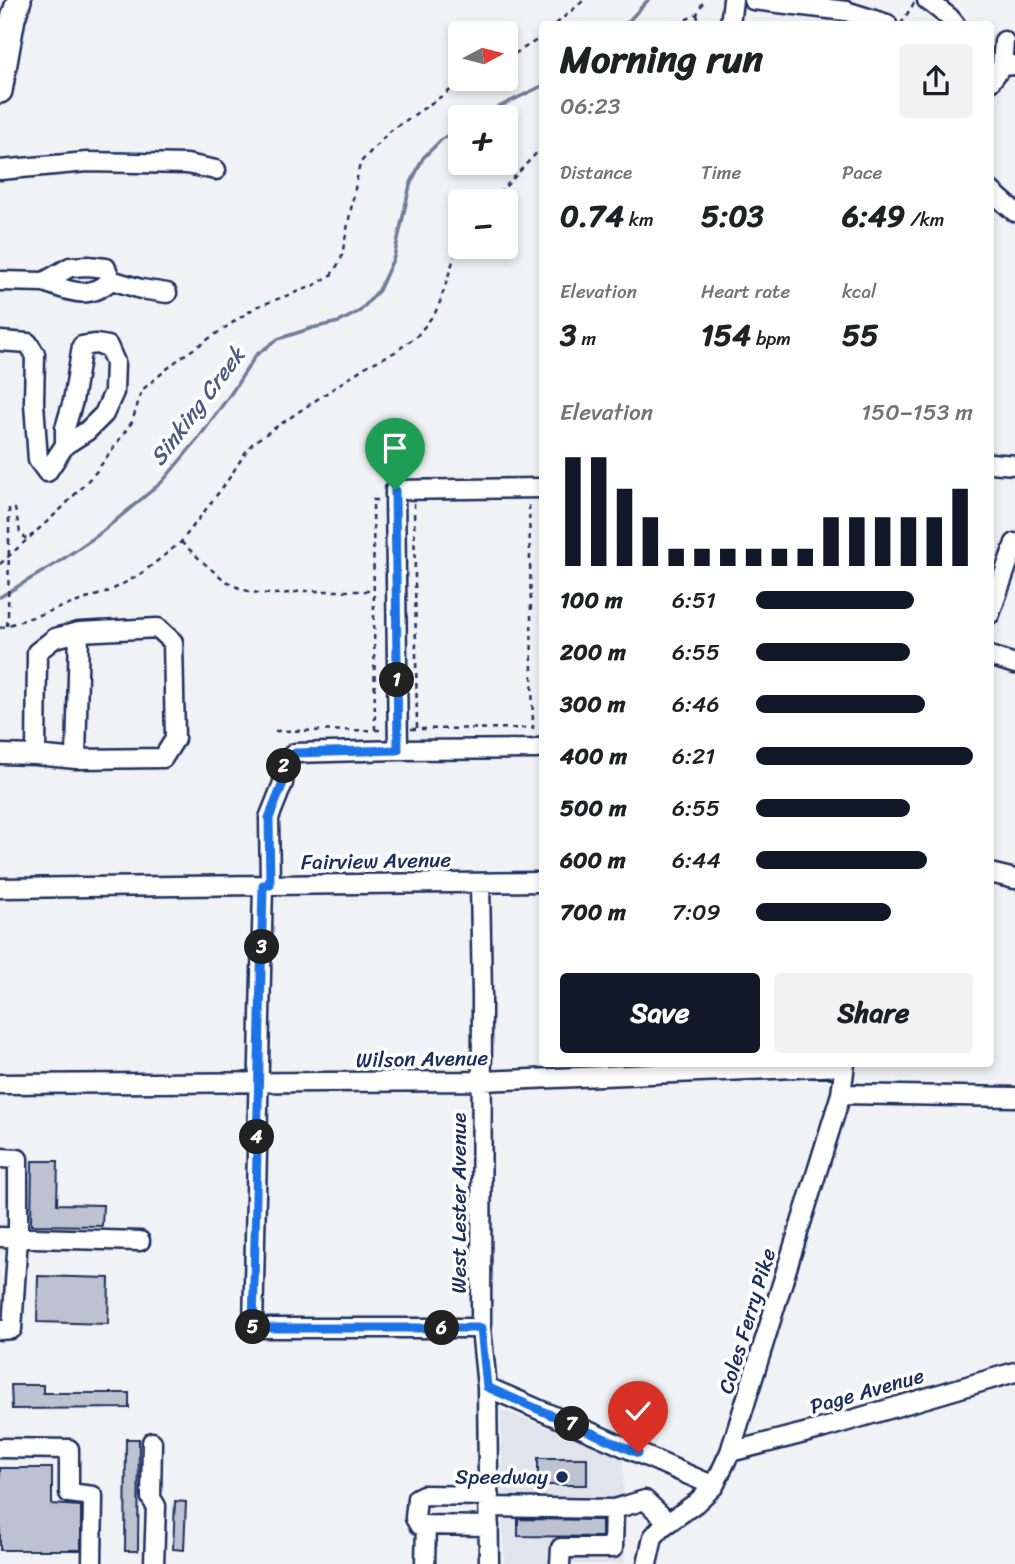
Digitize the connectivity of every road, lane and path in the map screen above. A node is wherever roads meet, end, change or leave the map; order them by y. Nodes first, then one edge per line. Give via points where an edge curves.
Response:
1 (19, 0) edge
2 (584, 0) edge
3 (704, 0) edge
4 (733, 0) edge
5 (753, 0) edge
6 (916, 0) edge
7 (927, 0) edge
8 (846, 12) edge
9 (697, 14) junction
10 (560, 21) edge
11 (684, 21) edge
12 (698, 21) edge
13 (730, 21) edge
14 (877, 21) edge
15 (903, 21) edge
16 (952, 21) edge
17 (539, 39) edge
18 (1003, 41) edge
19 (518, 52) edge
20 (1008, 65) edge
21 (994, 78) edge
22 (449, 91) edge
23 (0, 92) edge
24 (539, 151) edge
25 (0, 170) edge
26 (216, 170) dead end
27 (503, 189) edge
28 (994, 194) edge
29 (1015, 212) edge
30 (454, 259) edge
31 (111, 280) junction
32 (0, 281) edge
33 (44, 282) junction
34 (167, 293) dead end
35 (0, 341) edge
36 (65, 445) junction
37 (994, 463) edge
38 (1015, 465) edge
39 (536, 491) edge
40 (414, 497) dead end
41 (386, 500) dead end
42 (27, 540) junction
43 (181, 542) junction
44 (1015, 543) edge
45 (0, 564) edge
46 (374, 591) junction
47 (994, 603) edge
48 (7, 626) junction
49 (0, 628) edge
50 (79, 632) junction
51 (994, 657) edge
52 (1015, 664) edge
53 (404, 729) dead end
54 (417, 729) junction
55 (375, 730) junction
56 (388, 730) dead end
57 (275, 731) dead end
58 (539, 748) edge
59 (398, 750) junction
60 (0, 754) edge
61 (36, 755) junction
62 (76, 759) junction
63 (994, 874) edge
64 (1015, 879) edge
65 (539, 882) edge
66 (480, 883) junction
67 (267, 885) junction
68 (0, 888) edge
69 (745, 1067) edge
70 (844, 1067) edge
71 (680, 1068) edge
72 (713, 1068) edge
73 (482, 1081) junction
74 (258, 1083) junction
75 (0, 1084) edge
76 (841, 1094) junction
77 (1015, 1097) edge
78 (0, 1158) edge
79 (9, 1237) edge
80 (140, 1241) dead end
81 (8, 1268) edge
82 (481, 1328) junction
83 (0, 1330) edge
84 (1015, 1372) edge
85 (487, 1387) junction
86 (152, 1442) dead end
87 (0, 1448) edge
88 (730, 1452) junction
89 (713, 1486) junction
90 (489, 1502) junction
91 (614, 1509) junction
92 (668, 1522) junction
93 (426, 1525) junction
94 (489, 1526) junction
95 (92, 1564) edge
96 (154, 1564) edge
97 (425, 1564) edge
98 (489, 1564) edge
99 (560, 1564) edge
100 (647, 1564) edge

1 - 23 main road
2 - 10 path
3 - 9 path
4 - 13 street
5 - 8 street
6 - 15 path
7 - 16 street
8 - 14 street
9 - 11 path
9 - 12 path
17 - 19 path
18 - 20 street
20 - 21 street
22 - 42 path via 389,132 360,163 341,260 331,275 256,307 180,358 142,390 132,422 96,472
24 - 27 path
25 - 26 street via 88,162 187,164
28 - 29 street
30 - 43 path via 435,313 418,337 254,442
31 - 33 street via 90,293
31 - 33 street via 106,268 88,266 70,267
31 - 34 street
32 - 33 street
35 - 36 street via 28,344 35,354 38,460 47,472
36 - 36 street via 104,414 114,392 115,362 108,346 82,346
37 - 38 street
39 - 54 path via 533,728
39 - 59 street via 395,490
40 - 54 path
41 - 46 path via 373,500
42 - 45 path
42 - 48 path, bridge via 20,532 15,509 9,509
43 - 46 path via 245,590 262,594
43 - 48 path via 110,591
44 - 47 street
46 - 55 path
48 - 49 path
50 - 61 street via 55,638 37,652
50 - 62 street
50 - 62 street via 159,628 173,642 175,739 163,758
51 - 52 street
53 - 54 path
55 - 56 path
55 - 57 path
58 - 59 street
59 - 67 street via 295,753 285,762 283,783 269,818
60 - 61 street
61 - 62 street
63 - 64 street
65 - 66 street, Fairview Avenue
66 - 67 street, Fairview Avenue
66 - 73 street, West Lester Avenue
67 - 68 street, Fairview Avenue
67 - 74 street
69 - 72 street, Wilson Avenue
70 - 76 street, Coles Ferry Pike
71 - 72 street, Wilson Avenue
71 - 73 street, Wilson Avenue
73 - 74 street, Wilson Avenue
73 - 82 street, West Lester Avenue
74 - 75 street, Wilson Avenue
74 - 82 street via 253,1328
76 - 77 street
76 - 88 street, Coles Ferry Pike
78 - 79 street via 18,1159
79 - 80 street
79 - 81 street
81 - 83 street via 12,1329
82 - 85 street, West Lester Avenue
84 - 88 street, Page Avenue
85 - 89 street
85 - 90 street, West Lester Avenue
86 - 96 street
87 - 95 street via 69,1449 69,1493 93,1496
88 - 89 street, Coles Ferry Pike
89 - 92 street, Coles Ferry Pike
90 - 91 street
90 - 93 street via 423,1495 417,1498 415,1518 419,1525
90 - 94 street, West Lester Avenue
91 - 92 street via 645,1500
91 - 99 street via 613,1548 561,1548
92 - 100 street, Coles Ferry Pike via 653,1537
93 - 94 street
93 - 97 street
94 - 98 street, West Lester Avenue

